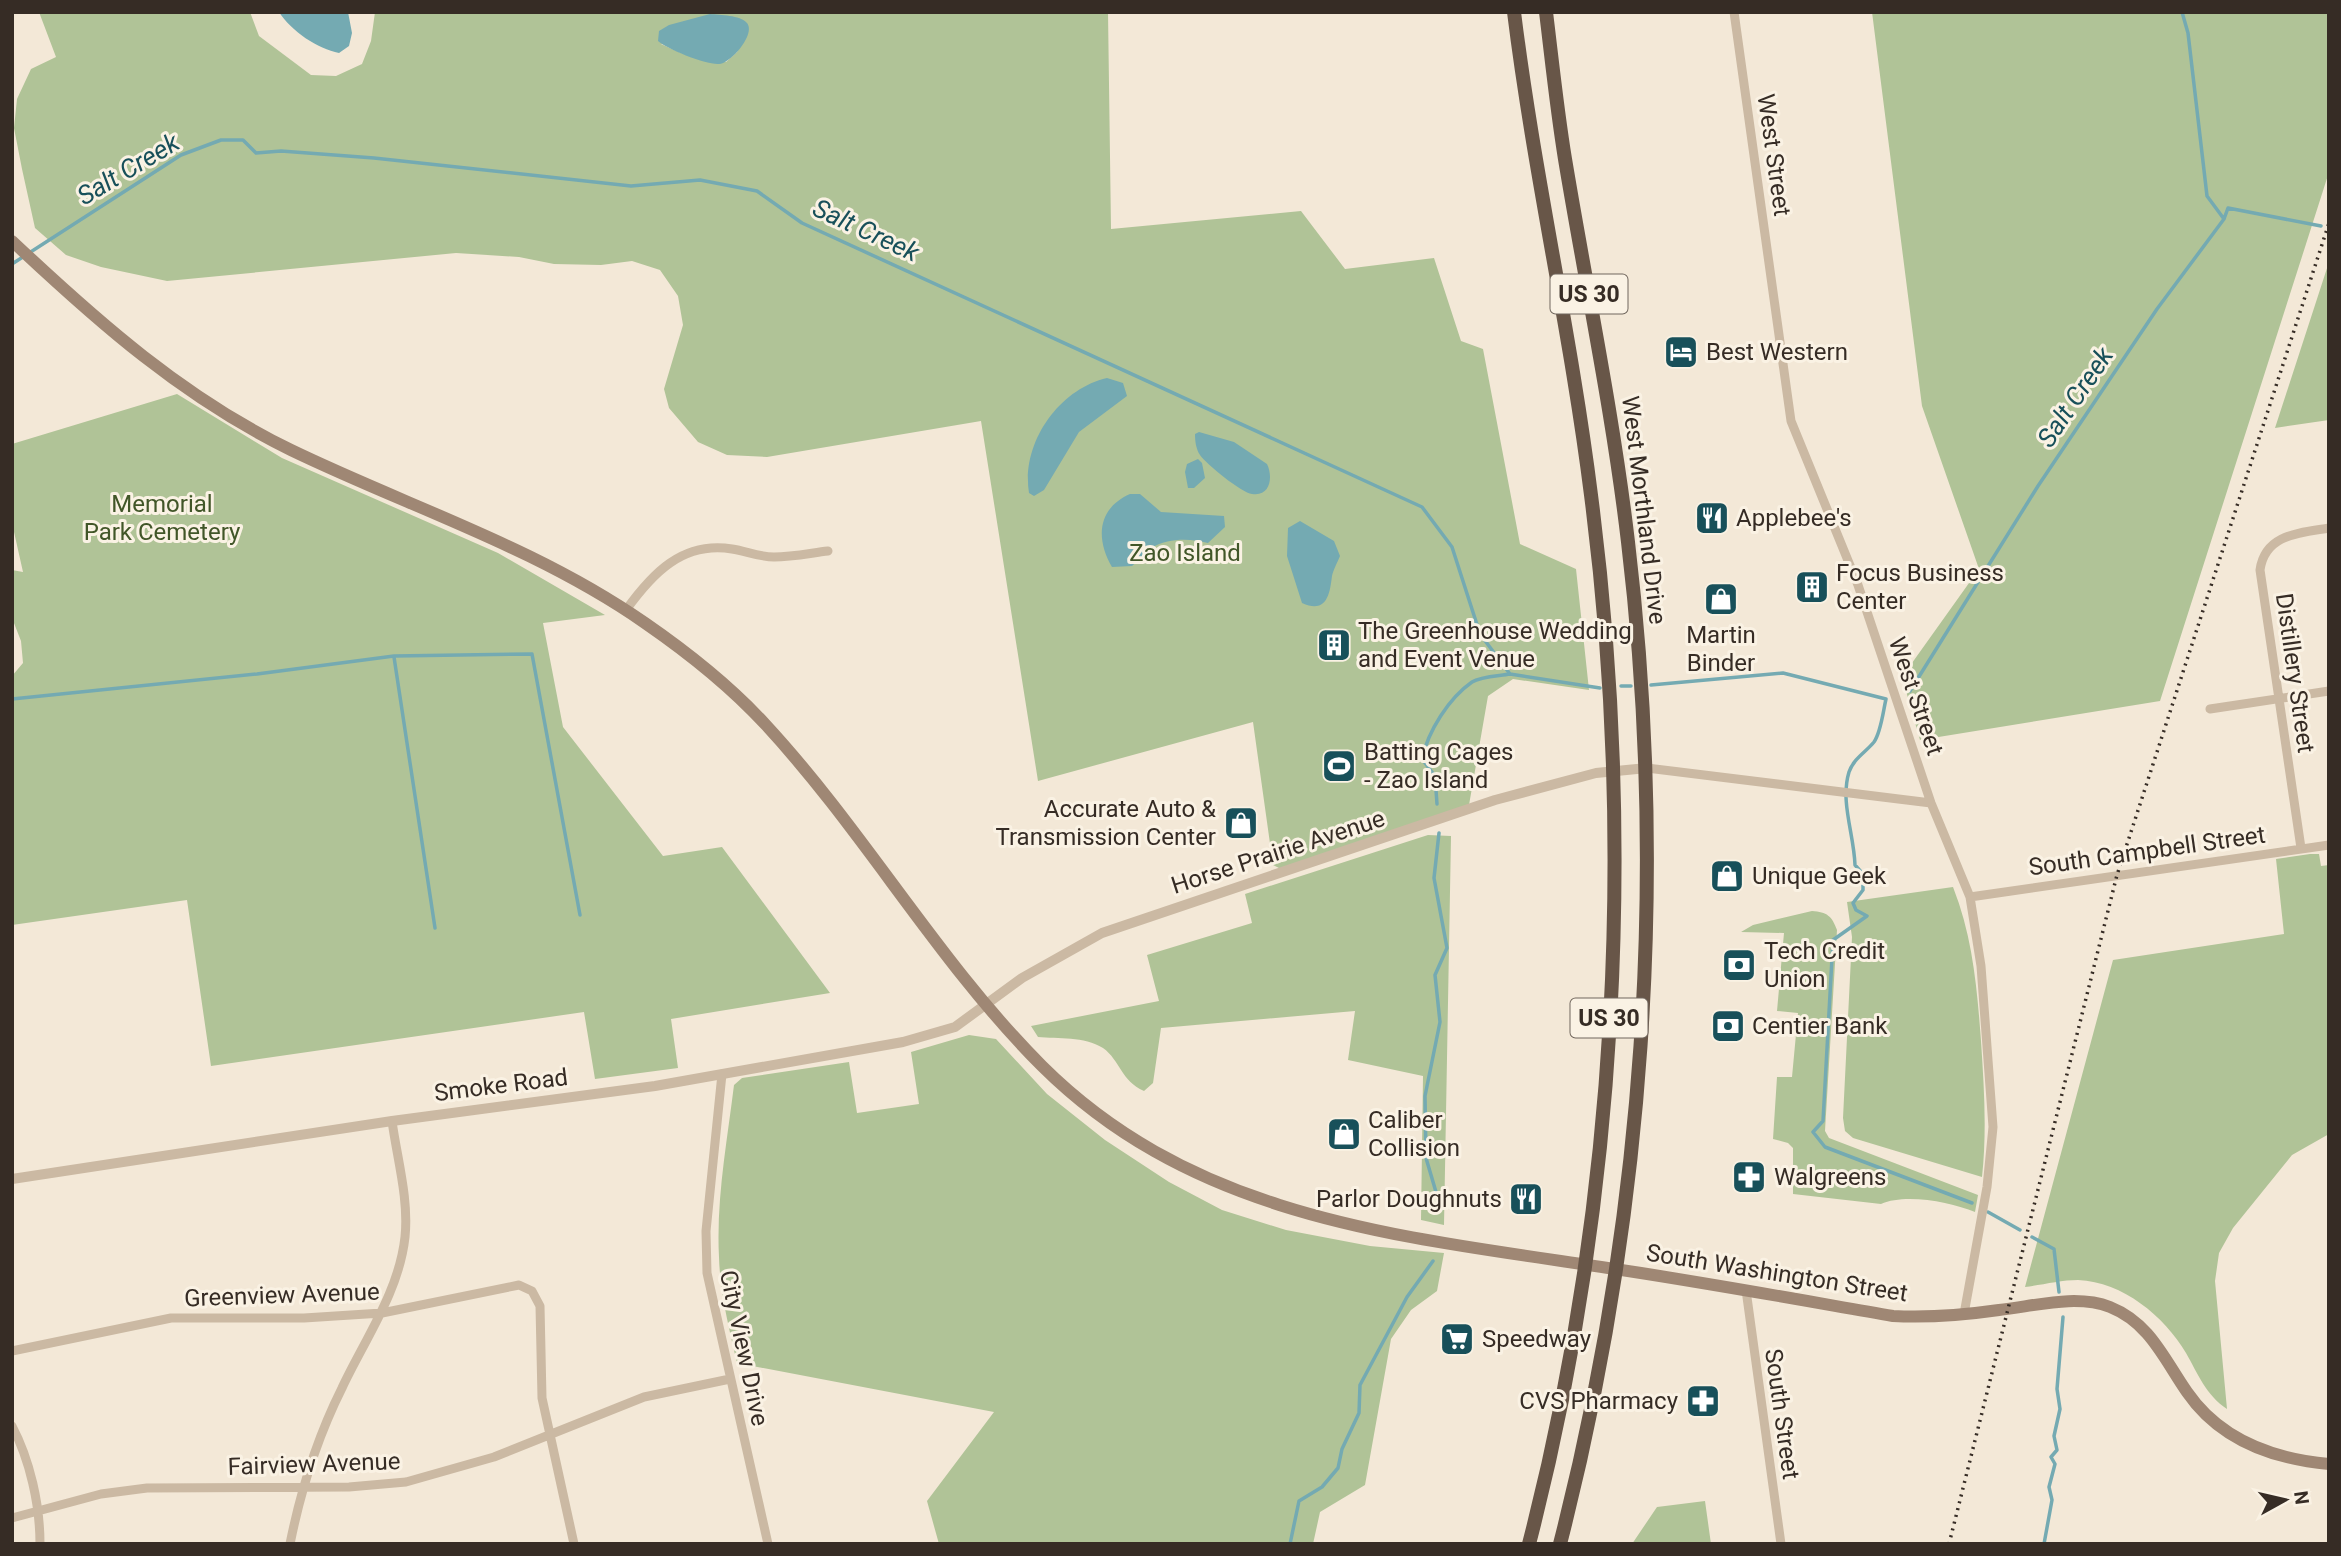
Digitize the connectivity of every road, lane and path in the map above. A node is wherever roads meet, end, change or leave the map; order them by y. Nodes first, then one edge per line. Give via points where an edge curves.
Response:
1 (1514, 12) edge
2 (1546, 12) edge
3 (1734, 12) edge
4 (12, 242) edge
5 (2329, 528) edge
6 (828, 551) dead end
7 (626, 610) junction
8 (2329, 691) edge
9 (2279, 699) junction
10 (2210, 709) dead end
11 (1647, 768) junction
12 (1614, 770) junction
13 (1931, 803) junction
14 (2329, 845) edge
15 (2301, 848) junction
16 (1970, 897) junction
17 (987, 1005) junction
18 (722, 1074) junction
19 (392, 1121) junction
20 (12, 1179) edge
21 (1584, 1264) junction
22 (1616, 1269) junction
23 (1746, 1290) junction
24 (382, 1314) junction
25 (1964, 1314) junction
26 (12, 1351) edge
27 (730, 1379) junction
28 (12, 1426) edge
29 (549, 1434) junction
30 (2329, 1464) edge
31 (302, 1487) junction
32 (37, 1511) junction
33 (12, 1518) edge
34 (40, 1544) edge
35 (290, 1544) edge
36 (574, 1544) edge
37 (768, 1544) edge
38 (1529, 1544) edge
39 (1560, 1544) edge
40 (1781, 1544) edge

1 - 12 highway, West Morthland Drive / US 30 via 1591,492
2 - 11 highway, West Morthland Drive / US 30 via 1564,155 1628,542
3 - 13 street, West Street via 1791,421 1858,585
4 - 7 main road, South Washington Street via 150,364 236,420 300,454 526,553
5 - 9 street, Distillery Street via 2297,533 2269,546 2262,557 2260,570
6 - 7 street via 776,557 708,548 684,554 646,582
7 - 17 main road, South Washington Street via 738,696 766,724
8 - 9 street
9 - 10 street
9 - 15 street, Distillery Street
11 - 12 street, Horse Prairie Avenue
11 - 13 street, Horse Prairie Avenue
11 - 22 highway, West Morthland Drive / US 30 via 1642,1034
12 - 17 street, Horse Prairie Avenue via 1495,800 1102,933 1022,978
12 - 21 highway, West Morthland Drive / US 30 via 1611,997
13 - 16 street, West Street
14 - 15 street, South Campbell Street
15 - 16 street, South Campbell Street
16 - 25 street, West Street via 1981,966 1993,1127
17 - 18 street, Smoke Road via 955,1027 903,1042
17 - 21 main road, South Washington Street via 1089,1109 1146,1149 1188,1171 1324,1219
18 - 19 street, Smoke Road
18 - 27 street, City View Drive via 705,1251
19 - 20 street, Smoke Road
19 - 24 street via 405,1237
21 - 22 main road, South Washington Street
21 - 38 highway, US 30 via 1570,1362
22 - 23 main road, South Washington Street
22 - 39 highway, US 30 via 1600,1373
23 - 25 main road, South Washington Street via 1893,1316
23 - 40 street, South Street
24 - 26 street, Greenview Avenue via 170,1318
24 - 29 street, Greenview Avenue via 502,1287 519,1285 532,1291 540,1306 540,1370
24 - 31 street via 342,1387
25 - 30 main road, South Washington Street via 2071,1301 2109,1307 2126,1314 2151,1335 2193,1400 2227,1431 2272,1454
27 - 29 street, Fairview Avenue via 644,1397
27 - 37 street, City View Drive
28 - 32 street via 20,1440
29 - 31 street, Fairview Avenue via 494,1457 406,1482
29 - 36 street
31 - 32 street, Fairview Avenue via 147,1488 101,1494
31 - 35 street
32 - 33 street, Fairview Avenue
32 - 34 street

